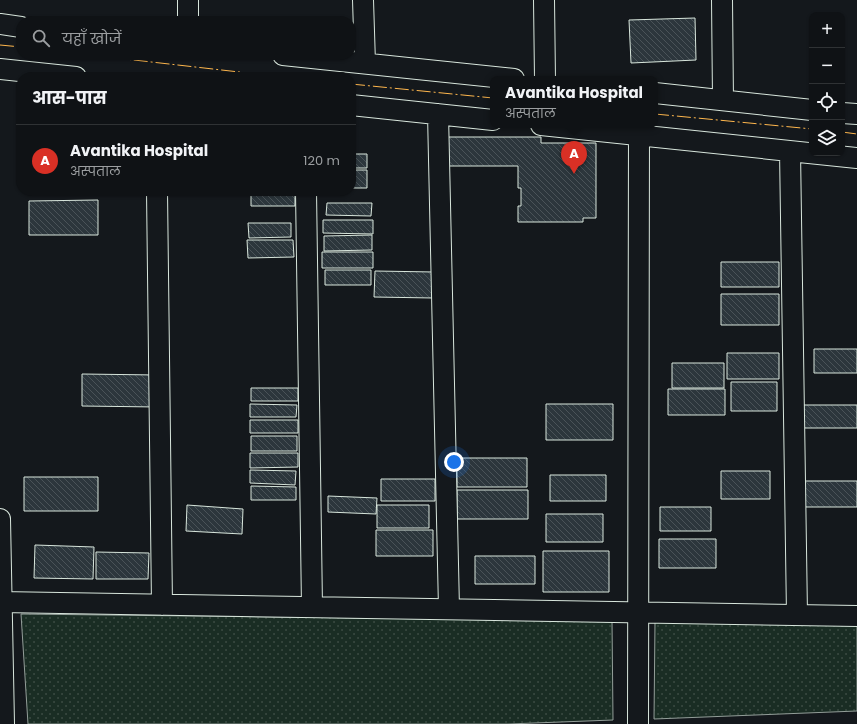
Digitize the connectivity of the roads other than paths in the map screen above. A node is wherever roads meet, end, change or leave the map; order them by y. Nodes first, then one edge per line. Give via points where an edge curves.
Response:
1 (188, 0) edge
2 (363, 0) edge
3 (544, 0) edge
4 (722, 0) edge
5 (188, 16) edge
6 (0, 24) edge
7 (16, 26) edge
8 (334, 60) edge
9 (365, 63) junction
10 (0, 69) edge
11 (28, 72) edge
12 (490, 76) edge
13 (545, 76) edge
14 (658, 93) edge
15 (723, 100) junction
16 (356, 106) edge
17 (809, 110) edge
18 (845, 113) edge
19 (438, 114) junction
20 (857, 114) edge
21 (490, 120) edge
22 (600, 128) edge
23 (639, 130) edge
24 (790, 151) junction
25 (857, 158) edge
26 (157, 196) edge
27 (306, 196) edge
28 (0, 519) edge
29 (1, 602) edge
30 (162, 604) junction
31 (312, 607) junction
32 (449, 609) junction
33 (638, 613) junction
34 (797, 615) junction
35 (857, 616) edge
36 (4, 724) edge
37 (638, 724) edge

1 - 5 street
2 - 9 street
3 - 13 street
4 - 15 street
6 - 7 street
8 - 9 street
9 - 12 street
10 - 11 street
14 - 15 street
15 - 17 street
16 - 19 street
18 - 20 street
19 - 21 street
19 - 32 street
22 - 23 street
23 - 24 street
23 - 33 street
24 - 25 street
24 - 34 street
26 - 30 street
27 - 31 street
28 - 29 street
29 - 30 street
29 - 36 street
30 - 31 street
31 - 32 street
32 - 33 street
33 - 34 street
33 - 37 street
34 - 35 street

